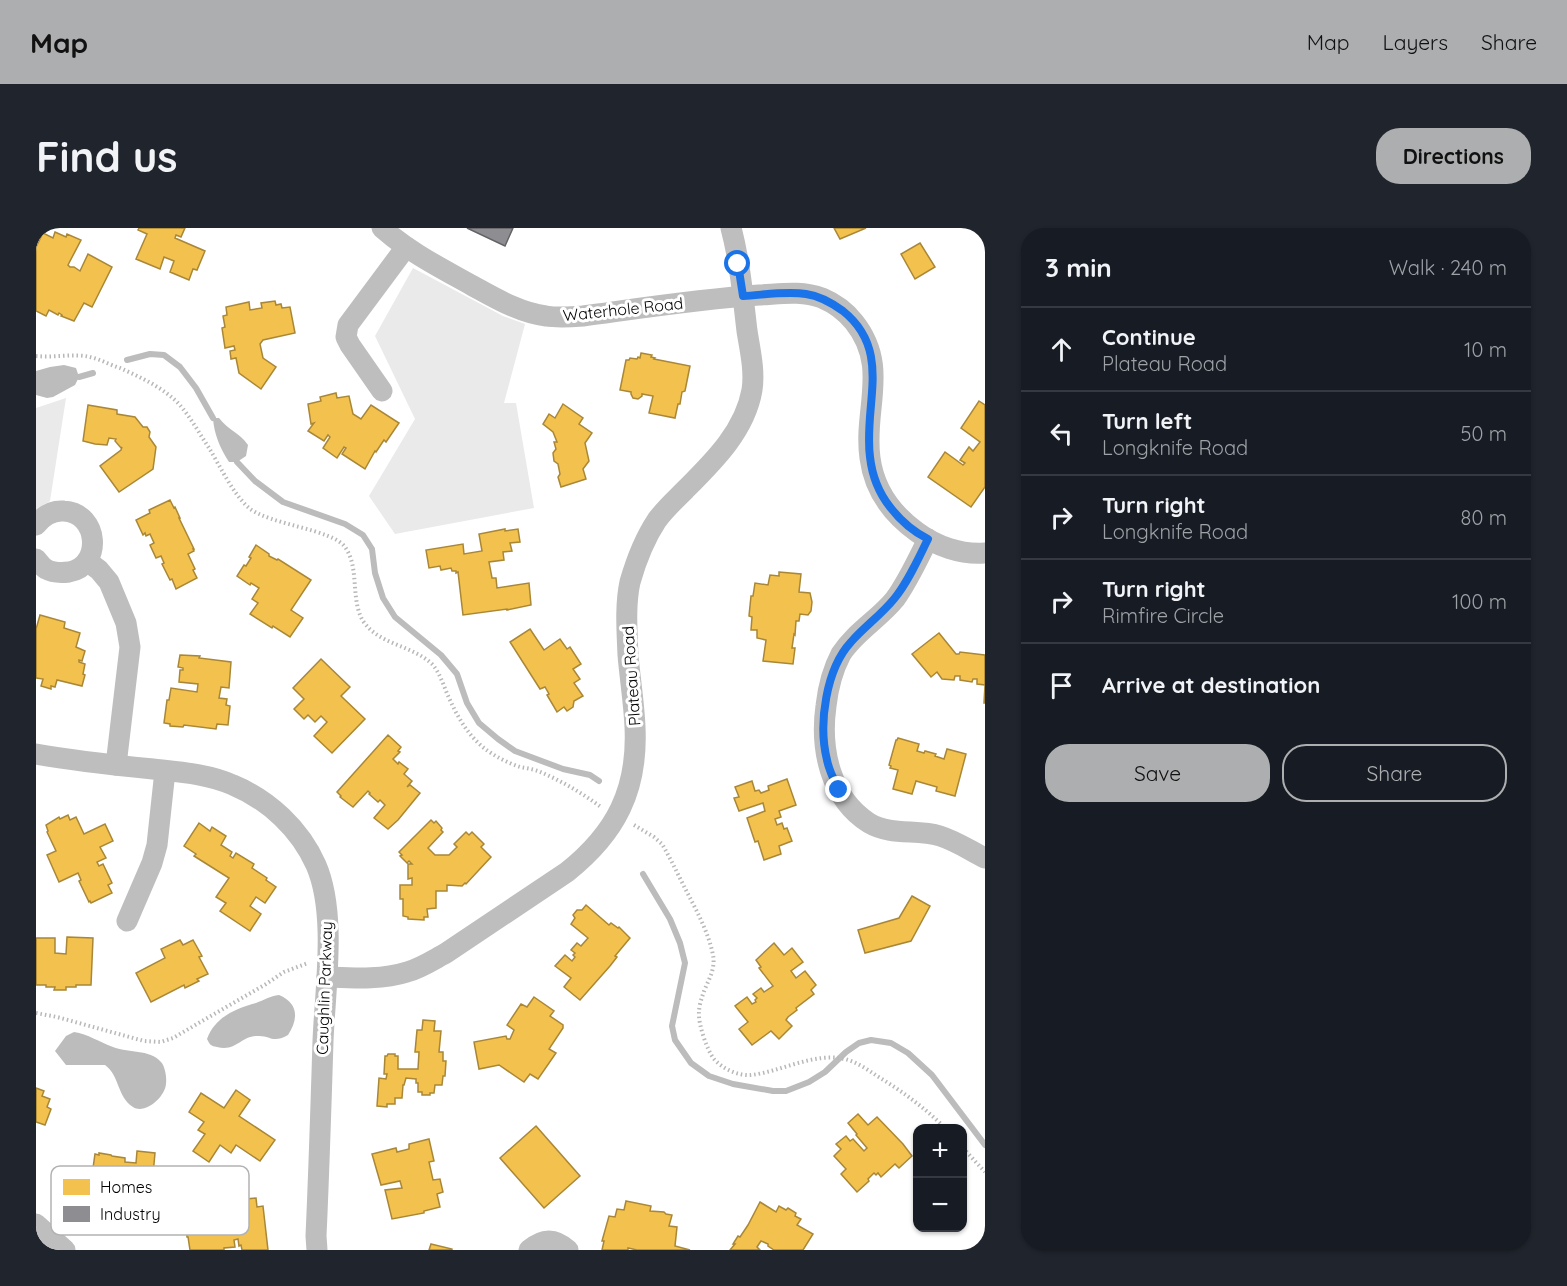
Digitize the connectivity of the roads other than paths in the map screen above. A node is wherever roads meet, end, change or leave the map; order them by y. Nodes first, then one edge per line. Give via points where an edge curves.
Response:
1 (382, 228) edge
2 (731, 228) edge
3 (406, 247) junction
4 (743, 296) junction
5 (382, 391) dead end
6 (36, 525) edge
7 (928, 539) junction
8 (985, 553) edge
9 (36, 559) edge
10 (87, 561) junction
11 (36, 754) edge
12 (116, 765) junction
13 (165, 771) junction
14 (985, 858) edge
15 (127, 921) dead end
16 (327, 969) junction
17 (36, 1224) edge
18 (65, 1250) edge
19 (317, 1250) edge
20 (529, 1250) edge
21 (568, 1250) edge

1 - 3 street, Waterhole Road
2 - 4 street, Plateau Road
3 - 4 street, Waterhole Road via 504,303 544,316 583,316
3 - 5 street via 348,326 346,337
4 - 7 street, Waterhole Road via 794,293 823,298 850,316 860,329 874,372 869,435 873,476 896,515
4 - 16 street, Plateau Road via 752,370 752,390 745,412 714,461 657,521 630,585 627,631 635,756 627,795 617,817 601,841 567,872 426,965 389,976
6 - 10 street via 42,517 56,511 71,512 84,520 92,532 93,548
7 - 8 street, Waterhole Road via 964,553
7 - 14 street via 895,598 851,641 836,664 824,719 826,759 846,803 869,823 881,829 940,836
9 - 10 street via 46,569 60,573 75,571
10 - 12 street via 109,582 129,635
11 - 12 street, Caughlin Parkway
12 - 13 street, Caughlin Parkway
13 - 15 street via 157,845
13 - 16 street, Caughlin Parkway via 231,784 252,794 290,825 305,845 323,886
16 - 19 street, Caughlin Parkway
17 - 18 street
20 - 21 street via 548,1240

